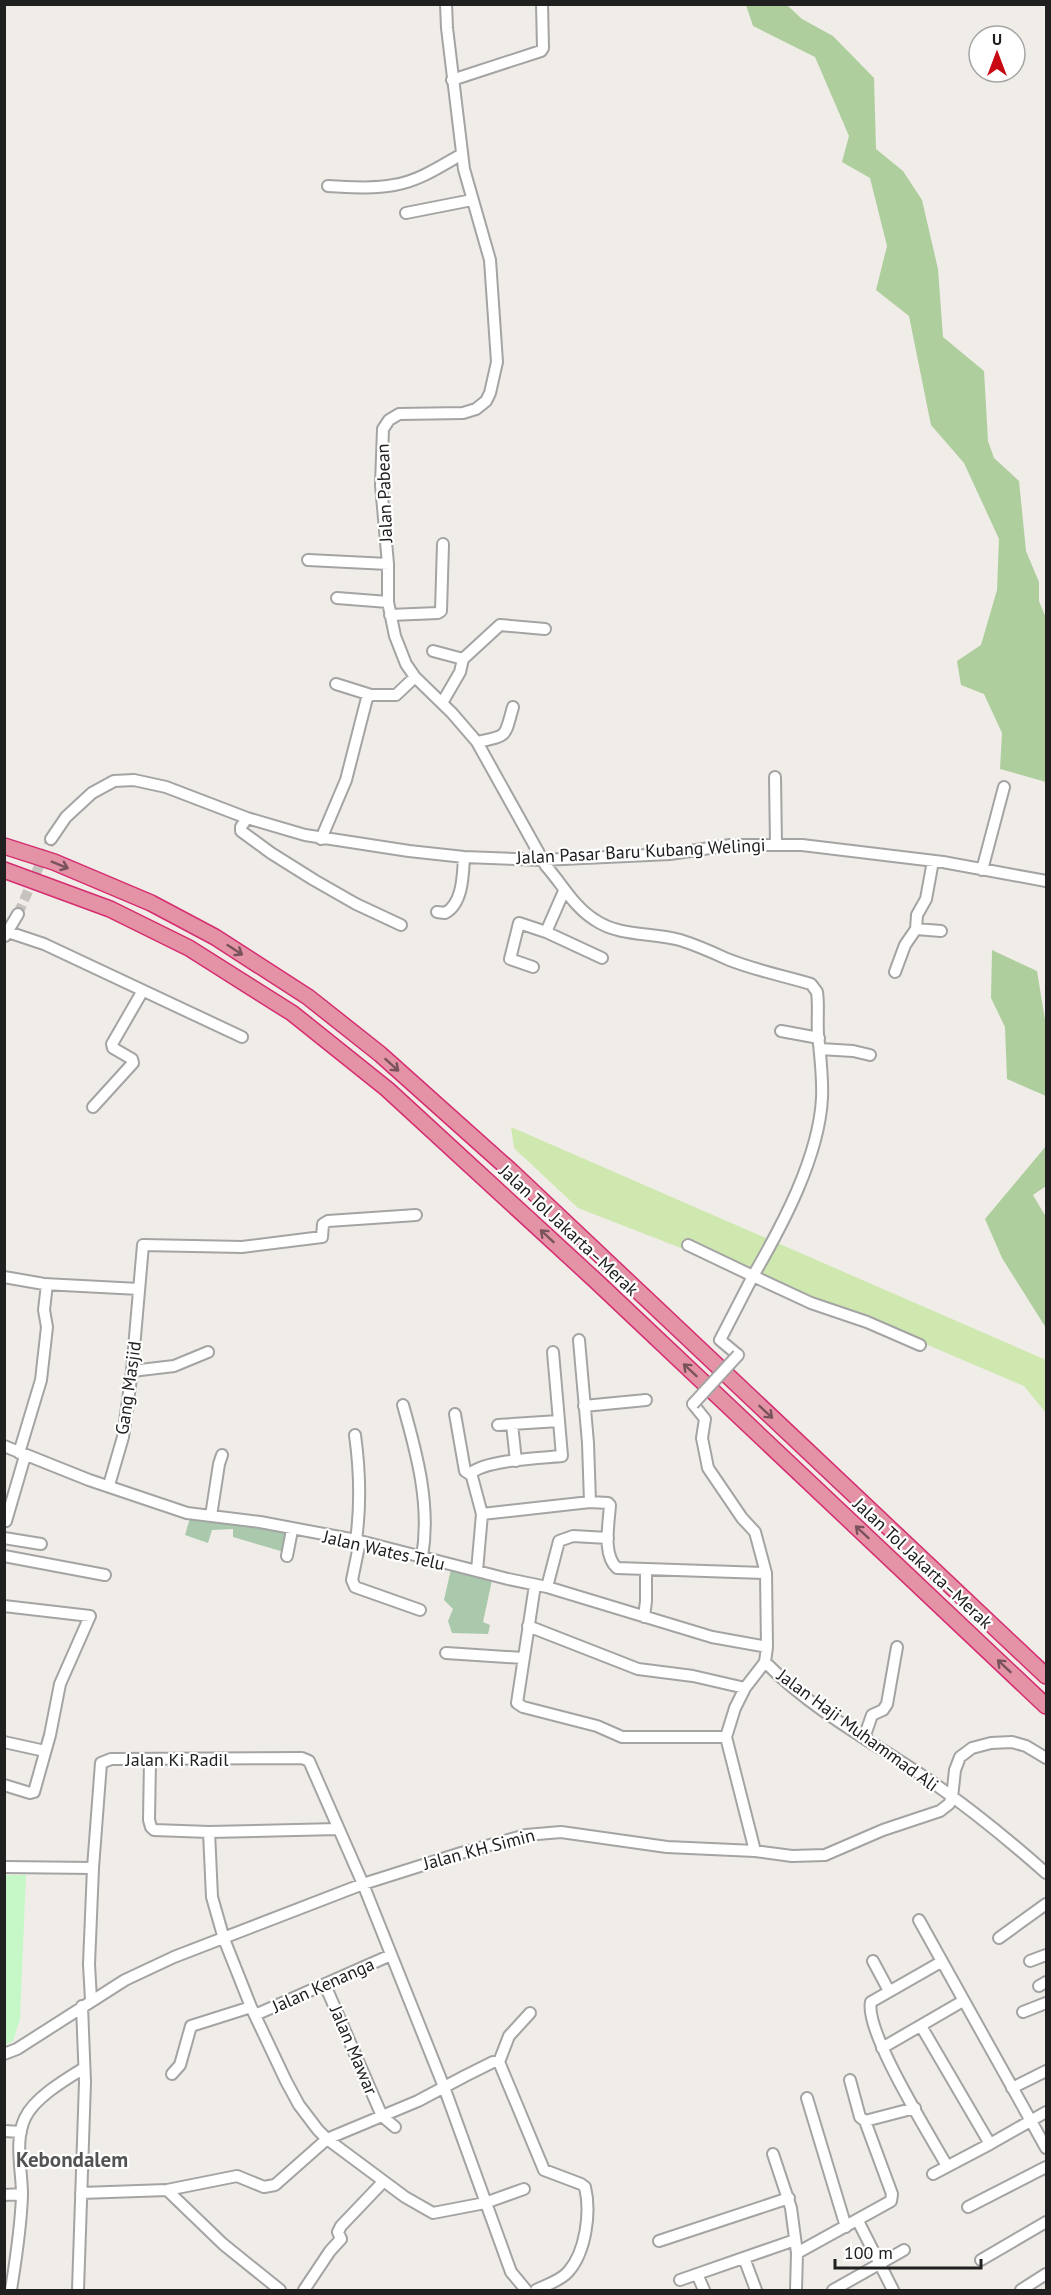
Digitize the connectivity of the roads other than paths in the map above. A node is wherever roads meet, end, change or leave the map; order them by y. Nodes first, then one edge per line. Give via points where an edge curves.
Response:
1 (446, 4) edge
2 (542, 4) edge
3 (453, 80) junction
4 (462, 153) junction
5 (328, 186) dead end
6 (472, 200) junction
7 (406, 213) dead end
8 (443, 544) dead end
9 (308, 560) dead end
10 (388, 564) junction
11 (337, 598) dead end
12 (388, 602) junction
13 (390, 615) junction
14 (545, 629) dead end
15 (433, 651) dead end
16 (464, 659) junction
17 (415, 677) junction
18 (336, 684) dead end
19 (371, 695) junction
20 (442, 703) junction
21 (513, 707) dead end
22 (477, 742) junction
23 (775, 777) dead end
24 (1004, 786) dead end
25 (248, 818) junction
26 (51, 839) tunnel mouth
27 (321, 839) junction
28 (776, 844) junction
29 (4, 846) edge
30 (464, 857) junction
31 (542, 860) junction
32 (933, 861) junction
33 (4, 870) edge
34 (982, 870) junction
35 (1047, 881) edge
36 (564, 891) junction
37 (438, 912) dead end
38 (18, 914) tunnel mouth
39 (401, 925) dead end
40 (916, 929) junction
41 (941, 931) dead end
42 (546, 932) junction
43 (6, 934) edge
44 (602, 958) dead end
45 (533, 967) dead end
46 (895, 972) dead end
47 (142, 992) junction
48 (781, 1031) dead end
49 (242, 1037) dead end
50 (819, 1044) junction
51 (870, 1055) dead end
52 (93, 1107) dead end
53 (416, 1215) dead end
54 (688, 1245) dead end
55 (753, 1276) junction
56 (4, 1277) edge
57 (46, 1284) junction
58 (139, 1289) junction
59 (579, 1340) dead end
60 (920, 1345) dead end
61 (208, 1352) dead end
62 (552, 1352) dead end
63 (132, 1371) junction
64 (646, 1400) dead end
65 (403, 1405) dead end
66 (584, 1406) junction
67 (455, 1414) dead end
68 (559, 1421) junction
69 (512, 1424) junction
70 (498, 1425) dead end
71 (355, 1435) dead end
72 (4, 1446) edge
73 (22, 1454) junction
74 (222, 1455) dead end
75 (516, 1461) junction
76 (471, 1475) junction
77 (109, 1485) junction
78 (590, 1502) junction
79 (482, 1514) junction
80 (211, 1516) junction
81 (5, 1523) edge
82 (292, 1530) junction
83 (4, 1538) edge
84 (608, 1538) junction
85 (358, 1540) junction
86 (41, 1544) dead end
87 (4, 1556) edge
88 (287, 1556) dead end
89 (422, 1557) junction
90 (646, 1569) junction
91 (477, 1571) junction
92 (766, 1573) junction
93 (105, 1575) dead end
94 (535, 1585) junction
95 (547, 1587) junction
96 (4, 1606) edge
97 (420, 1610) dead end
98 (644, 1617) junction
99 (528, 1626) junction
100 (767, 1647) junction
101 (897, 1647) dead end
102 (446, 1653) dead end
103 (523, 1659) junction
104 (765, 1662) junction
105 (1047, 1676) edge
106 (744, 1688) junction
107 (1047, 1706) edge
108 (726, 1737) junction
109 (864, 1738) junction
110 (4, 1742) edge
111 (45, 1751) junction
112 (1047, 1758) edge
113 (150, 1760) junction
114 (4, 1785) edge
115 (952, 1798) junction
116 (338, 1829) junction
117 (208, 1832) junction
118 (756, 1851) junction
119 (4, 1867) edge
120 (93, 1868) junction
121 (1047, 1873) edge
122 (363, 1884) junction
123 (1047, 1904) edge
124 (919, 1920) dead end
125 (999, 1938) dead end
126 (224, 1939) junction
127 (391, 1955) junction
128 (1047, 1955) edge
129 (873, 1961) dead end
130 (1030, 1961) dead end
131 (941, 1962) junction
132 (325, 1985) junction
133 (889, 1991) junction
134 (963, 2001) junction
135 (86, 2003) junction
136 (1047, 2003) edge
137 (253, 2011) junction
138 (1023, 2012) dead end
139 (530, 2013) dead end
140 (921, 2026) junction
141 (882, 2048) junction
142 (4, 2054) edge
143 (499, 2062) junction
144 (84, 2068) junction
145 (1047, 2071) edge
146 (172, 2074) dead end
147 (850, 2080) dead end
148 (444, 2087) junction
149 (1012, 2088) junction
150 (807, 2098) dead end
151 (915, 2108) junction
152 (1047, 2112) edge
153 (382, 2116) junction
154 (865, 2121) junction
155 (1031, 2121) junction
156 (395, 2127) dead end
157 (4, 2132) edge
158 (21, 2132) junction
159 (327, 2139) junction
160 (990, 2144) junction
161 (1047, 2148) edge
162 (773, 2154) dead end
163 (947, 2166) junction
164 (1047, 2167) edge
165 (933, 2174) dead end
166 (383, 2182) junction
167 (524, 2189) dead end
168 (167, 2190) junction
169 (81, 2193) junction
170 (22, 2194) junction
171 (4, 2195) edge
172 (789, 2199) junction
173 (485, 2202) junction
174 (968, 2206) dead end
175 (858, 2221) junction
176 (1047, 2222) edge
177 (846, 2227) junction
178 (795, 2240) junction
179 (658, 2241) dead end
180 (904, 2250) dead end
181 (797, 2253) junction
182 (744, 2258) junction
183 (981, 2260) dead end
184 (878, 2264) junction
185 (697, 2274) junction
186 (1047, 2274) edge
187 (680, 2280) dead end
188 (11, 2290) edge
189 (78, 2290) edge
190 (280, 2290) edge
191 (304, 2290) edge
192 (526, 2290) edge
193 (536, 2290) edge
194 (704, 2290) edge
195 (756, 2290) edge
196 (796, 2290) edge
197 (832, 2290) edge
198 (893, 2290) edge
199 (1022, 2290) edge

1 - 3 street, Jalan Pabean
2 - 3 street via 541,51
3 - 4 street, Jalan Pabean
4 - 5 street via 428,174 395,185
4 - 6 street, Jalan Pabean
6 - 7 street
6 - 10 street, Jalan Pabean via 490,260 496,362 492,384 486,401 476,409 463,413 399,414 386,424 381,475
8 - 13 street via 441,611
9 - 10 street
10 - 12 street, Jalan Pabean
11 - 12 street
12 - 13 street, Jalan Pabean
13 - 17 street, Jalan Pabean via 400,653
14 - 16 street via 500,625
15 - 16 street
16 - 20 street
17 - 19 street via 396,695
17 - 20 street, Jalan Pabean
18 - 19 street
19 - 27 street via 346,780
20 - 22 street, Jalan Pabean
21 - 22 street via 502,737
22 - 31 street, Jalan Pabean
23 - 28 street
24 - 34 street
25 - 26 street, Jalan Pasar Baru Kubang Welingi via 147,781 124,780 84,798
25 - 27 street, Jalan Pasar Baru Kubang Welingi
25 - 39 street via 241,831 271,853 356,904
27 - 30 street, Jalan Pasar Baru Kubang Welingi
28 - 31 street, Jalan Pasar Baru Kubang Welingi
28 - 32 street, Jalan Pasar Baru Kubang Welingi
29 -> 105 highway, Jalan Tol Jakarta–Merak via 54,862 151,903 215,937 308,997 380,1054 512,1172
30 - 31 street, Jalan Pasar Baru Kubang Welingi
30 - 37 street via 454,906 445,913
31 - 36 street, Jalan Pabean
32 - 34 street, Jalan Pasar Baru Kubang Welingi
32 - 40 street via 927,899 917,915
107 -> 33 highway, Jalan Tol Jakarta–Merak via 596,1281 370,1075 292,1013 189,948 110,909
34 - 35 street, Jalan Pasar Baru Kubang Welingi
36 - 42 street
36 - 50 street, Jalan Pabean via 598,922 628,932 681,940 811,984 818,998
38 - 43 street
40 - 41 street
40 - 46 street
42 - 44 street
42 - 45 street via 519,924 510,959
43 - 47 street via 44,944
47 - 49 street
47 - 52 street via 112,1044 133,1063
48 - 50 street
50 - 51 street
50 - 55 street, Jalan Pabean via 820,1121 782,1221
53 - 58 street, Gang Masjid via 328,1221 323,1224 322,1237 283,1243 242,1247 143,1245
54 - 55 street
55 - 60 street
55 - 92 street, Jalan Pabean, bridge via 720,1340 738,1355 693,1404 705,1419 702,1438 708,1468 755,1532
56 - 57 street
57 - 58 street
57 - 73 street via 47,1328 41,1380
58 - 63 street, Gang Masjid
59 - 66 street
61 - 63 street via 174,1366
62 - 68 street
63 - 77 street, Gang Masjid via 123,1437
64 - 66 street
65 - 89 street via 425,1503
66 - 78 street
67 - 76 street via 465,1471
68 - 69 street
68 - 75 street via 562,1456
69 - 70 street
69 - 75 street
71 - 85 street via 360,1471
72 - 73 street, Jalan Wates Telu
73 - 77 street, Jalan Wates Telu
73 - 81 street
74 - 80 street
75 - 76 street via 477,1469
76 - 79 street
77 - 80 street, Jalan Wates Telu via 187,1514
78 - 79 street
78 - 84 street via 610,1505
79 - 91 street
80 - 82 street, Jalan Wates Telu
82 - 85 street, Jalan Wates Telu
82 - 88 street
83 - 86 street
84 - 90 street via 610,1559 617,1568
84 - 95 street via 573,1536 559,1540
85 - 89 street, Jalan Wates Telu
85 - 97 street via 352,1581 355,1587
87 - 93 street
89 - 91 street, Jalan Wates Telu
90 - 92 street
90 - 98 street
91 - 94 street, Jalan Wates Telu
92 - 100 street
94 - 95 street, Jalan Wates Telu
94 - 99 street
95 - 98 street, Jalan Wates Telu
96 - 111 street via 90,1616 60,1684
98 - 100 street, Jalan Wates Telu via 712,1637
99 - 103 street
99 - 106 street via 638,1669
100 - 104 street
101 - 109 street via 886,1707 872,1715
102 - 103 street
103 - 108 street via 517,1703 522,1707 597,1726 622,1737
104 - 106 street
104 - 109 street, Jalan Haji Muhammad Ali
106 - 108 street
108 - 118 street
109 - 115 street, Jalan Haji Muhammad Ali
110 - 111 street
111 - 114 street via 33,1793
112 - 115 street via 1012,1742 972,1748 960,1757
113 - 116 street, Jalan Ki Radil via 302,1758 309,1761
113 - 117 street via 151,1827
113 - 120 street, Jalan Ki Radil via 111,1759 101,1763
115 - 118 street, Jalan KH Simin via 940,1811 825,1855
115 - 121 street, Jalan Haji Muhammad Ali
116 - 117 street
116 - 122 street, Jalan Ki Radil
117 - 126 street via 212,1897
118 - 122 street, Jalan KH Simin via 677,1848 543,1832
119 - 120 street
120 - 135 street, Jalan Ki Radil
122 - 126 street, Jalan KH Simin
122 - 127 street, Jalan Ki Radil
123 - 125 street
124 - 131 street
126 - 135 street, Jalan KH Simin via 174,1957
126 - 137 street
127 - 132 street, Jalan Kenanga
127 - 148 street, Jalan Ki Radil
128 - 130 street
129 - 133 street
131 - 133 street
131 - 134 street
132 - 137 street, Jalan Kenanga
132 - 153 street, Jalan Mawar
133 - 141 street via 871,2002 869,2008
134 - 140 street
134 - 149 street
135 - 142 street, Jalan KH Simin
135 - 144 street, Jalan Ki Radil
136 - 138 street
137 - 146 street, Jalan Kenanga via 191,2026 180,2065
137 - 159 street via 299,2105
139 - 143 street via 509,2036
140 - 141 street
140 - 160 street
141 - 151 street
143 - 148 street
143 - 193 street via 544,2170 581,2184 587,2194 586,2224 575,2262 559,2279
144 - 158 street via 32,2106
144 - 169 street, Jalan Ki Radil
145 - 149 street
147 - 154 street via 860,2117
148 - 153 street
148 - 173 street, Jalan Ki Radil
149 - 155 street
150 - 177 street
151 - 154 street
151 - 163 street
152 - 155 street
153 - 156 street
153 - 159 street
154 - 175 street via 892,2198
155 - 160 street
155 - 161 street
157 - 158 street
158 - 170 street
159 - 166 street
159 - 168 street via 270,2187 237,2176
160 - 163 street
162 - 172 street
163 - 165 street
164 - 174 street
166 - 173 street via 433,2213
166 - 191 street via 341,2226 338,2232 342,2239
167 - 173 street
168 - 169 street
168 - 190 street via 223,2244
169 - 189 street, Jalan Ki Radil
170 - 171 street
170 - 188 street via 20,2239
172 - 178 street
172 - 179 street
173 - 192 street, Jalan Ki Radil via 511,2272
175 - 177 street
175 - 184 street
176 - 183 street
177 - 181 street
178 - 181 street
178 - 182 street
180 - 184 street
181 - 196 street
182 - 185 street
182 - 195 street
184 - 197 street
184 - 198 street
185 - 187 street
185 - 194 street
186 - 199 street

